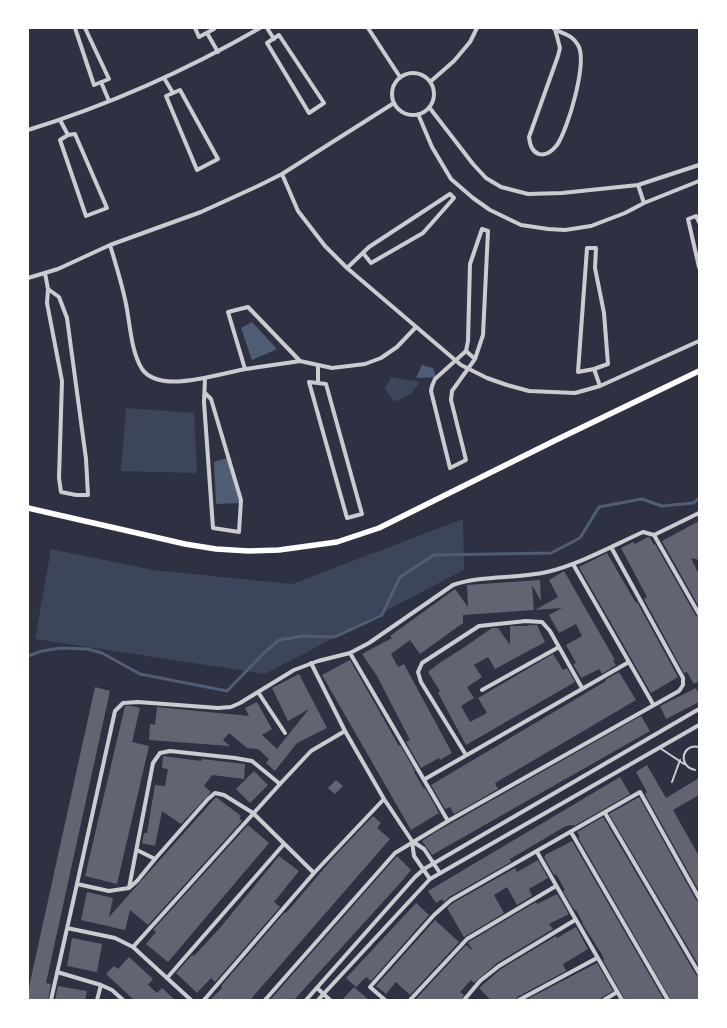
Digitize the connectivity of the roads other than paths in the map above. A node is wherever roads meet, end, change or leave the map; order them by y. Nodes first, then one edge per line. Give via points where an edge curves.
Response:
1 (75, 28) edge
2 (86, 28) edge
3 (195, 28) edge
4 (214, 28) edge
5 (260, 28) edge
6 (267, 28) edge
7 (368, 28) edge
8 (477, 28) edge
9 (554, 29) edge
10 (207, 33) junction
11 (274, 38) junction
12 (218, 52) junction
13 (400, 77) junction
14 (164, 78) junction
15 (102, 82) junction
16 (430, 82) junction
17 (173, 93) junction
18 (109, 101) junction
19 (394, 104) junction
20 (429, 107) junction
21 (418, 114) junction
22 (60, 120) junction
23 (28, 130) edge
24 (68, 135) junction
25 (699, 165) edge
26 (282, 174) junction
27 (699, 181) edge
28 (638, 185) junction
29 (644, 203) junction
30 (699, 222) edge
31 (110, 245) junction
32 (363, 253) junction
33 (699, 267) edge
34 (347, 268) junction
35 (45, 273) junction
36 (28, 278) edge
37 (48, 289) junction
38 (416, 327) junction
39 (699, 341) edge
40 (466, 351) junction
41 (475, 359) junction
42 (300, 361) junction
43 (456, 361) junction
44 (318, 366) junction
45 (245, 369) junction
46 (468, 369) junction
47 (594, 369) junction
48 (699, 371) edge
49 (205, 378) junction
50 (318, 383) junction
51 (600, 386) junction
52 (205, 393) junction
53 (28, 508) edge
54 (699, 513) edge
55 (654, 535) junction
56 (611, 547) junction
57 (573, 564) junction
58 (699, 614) edge
59 (559, 647) junction
60 (350, 653) junction
61 (629, 662) junction
62 (311, 663) junction
63 (582, 688) junction
64 (482, 690) dead end
65 (258, 692) junction
66 (653, 704) junction
67 (699, 709) edge
68 (699, 725) edge
69 (345, 731) junction
70 (285, 733) dead end
71 (659, 747) junction
72 (699, 747) edge
73 (466, 755) junction
74 (680, 760) junction
75 (686, 765) junction
76 (695, 770) dead end
77 (425, 779) junction
78 (672, 782) dead end
79 (280, 784) junction
80 (384, 799) junction
81 (605, 813) junction
82 (253, 814) junction
83 (448, 821) junction
84 (571, 832) junction
85 (412, 841) junction
86 (284, 844) junction
87 (137, 850) junction
88 (537, 852) junction
89 (154, 859) junction
90 (433, 863) junction
91 (424, 869) junction
92 (314, 873) junction
93 (440, 873) junction
94 (430, 879) junction
95 (77, 884) junction
96 (556, 886) junction
97 (129, 888) junction
98 (699, 898) edge
99 (575, 920) junction
100 (67, 928) junction
101 (133, 947) junction
102 (597, 958) junction
103 (57, 972) junction
104 (699, 973) edge
105 (167, 978) junction
106 (101, 985) junction
107 (317, 988) junction
108 (617, 992) junction
109 (324, 994) junction
110 (310, 996) junction
111 (51, 1000) edge
112 (97, 1000) edge
113 (123, 1000) edge
114 (191, 1000) edge
115 (204, 1000) edge
116 (265, 1000) edge
117 (306, 1000) edge
118 (314, 1000) edge
119 (318, 1000) edge
120 (330, 1000) edge
121 (385, 1000) edge
122 (410, 1000) edge
123 (464, 1000) edge
124 (519, 1000) edge
125 (604, 1000) edge
126 (622, 1000) edge
127 (668, 1000) edge

1 - 15 street via 94,85
2 - 15 street via 109,79
3 - 10 street via 199,37
4 - 10 street
5 - 12 street
6 - 11 street
7 - 13 street
8 - 16 street via 462,52
9 - 9 street via 560,48 529,137 533,152 541,155 551,152 563,133 579,80 581,61 579,46 572,36
10 - 12 street
11 - 11 street via 280,34 324,103 309,113 267,43
12 - 14 street
13 - 16 street via 413,72 426,77
13 - 19 street via 392,89
14 - 17 street
14 - 18 street
15 - 18 street
16 - 20 street via 434,95
17 - 17 street via 180,90 218,159 197,170 166,96
18 - 22 street
19 - 21 street via 404,113
19 - 26 street
20 - 21 street
20 - 28 street via 473,164 500,188 528,194
21 - 29 street via 432,147 451,178 490,210 521,225 548,230 585,227 625,213
22 - 23 street
22 - 24 street
24 - 24 street via 75,134 106,208 86,216 60,140
25 - 28 street
26 - 31 street via 201,212
26 - 34 street via 298,211 325,246
27 - 29 street
28 - 29 street
30 - 33 street via 696,216 688,219
31 - 35 street
31 - 49 street via 126,303 136,355 142,369 153,378 169,382
32 - 32 street via 371,263 423,233 454,198 450,194
32 - 34 street
34 - 38 street
35 - 36 street
35 - 37 street
37 - 37 street via 48,303 62,381 59,478 61,492 88,495 86,458 67,318 59,297
38 - 43 street
38 - 44 street via 397,347 366,364 332,368
39 - 51 street
40 - 41 street
40 - 41 street via 470,264 482,228 488,231 483,335
40 - 43 street
41 - 46 street
42 - 44 street
42 - 45 street
42 - 45 street via 248,307 228,312
43 - 46 street
43 - 46 street via 435,379 431,391 450,468 466,460 450,396
44 - 50 street
45 - 49 street
46 - 51 street via 529,391 575,393
47 - 47 street via 608,364 604,313 595,268 596,248 587,248 578,372
47 - 51 street
48 - 53 main road via 379,528 337,542 279,550 216,549
49 - 52 street
50 - 50 street via 310,382 347,518 362,514 326,384
52 - 52 street via 213,528 239,532 241,500 211,399
54 - 55 street
55 - 56 street via 643,532
55 - 58 street
56 - 57 street
56 - 66 street via 683,678 683,685 679,691
57 - 60 street via 546,572 453,585 370,643
57 - 61 street
59 - 63 street
59 - 64 street
59 - 73 street via 542,622 526,621 479,626 422,664 418,672 421,682
60 - 62 street
60 - 77 street
61 - 63 street
61 - 66 street
62 - 65 street via 294,670
62 - 69 street
63 - 73 street
65 - 70 street
65 - 95 street via 231,707 123,703 115,712
66 - 83 street
67 - 90 street
68 - 71 street
69 - 79 street via 311,751
69 - 80 street
71 - 74 lane
71 - 93 street
72 - 75 lane via 690,747 686,751
73 - 77 street
74 - 75 lane
74 - 78 lane
75 - 76 lane
77 - 83 street
79 - 82 street
79 - 87 street via 252,761 170,751 160,753 153,763
80 - 85 street
80 - 92 street
81 - 84 street
81 - 98 street via 640,792
81 - 104 street
82 - 86 street
82 - 89 street via 224,795 215,793
82 - 101 street
83 - 85 street
84 - 88 street
84 - 127 street
85 - 90 street via 424,849
85 - 91 street via 414,856
85 - 116 street via 395,853
86 - 92 street
86 - 105 street
87 - 89 street
87 - 97 street
88 - 96 street
88 - 121 street via 452,900 434,915 370,987
89 - 97 street
90 - 91 street
90 - 93 street
91 - 94 street
91 - 107 street
92 - 115 street
93 - 94 street
94 - 109 street
95 - 97 street via 109,891
95 - 100 street
96 - 99 street
96 - 122 street via 467,939
99 - 102 street
99 - 123 street via 499,966
100 - 101 street via 115,938
100 - 103 street
101 - 105 street
102 - 108 street
102 - 124 street
103 - 106 street
103 - 111 street
105 - 114 street
106 - 112 street
106 - 113 street via 112,990
107 - 109 street
107 - 110 street
108 - 125 street
108 - 126 street
109 - 119 street
109 - 120 street
110 - 117 street
110 - 118 street

